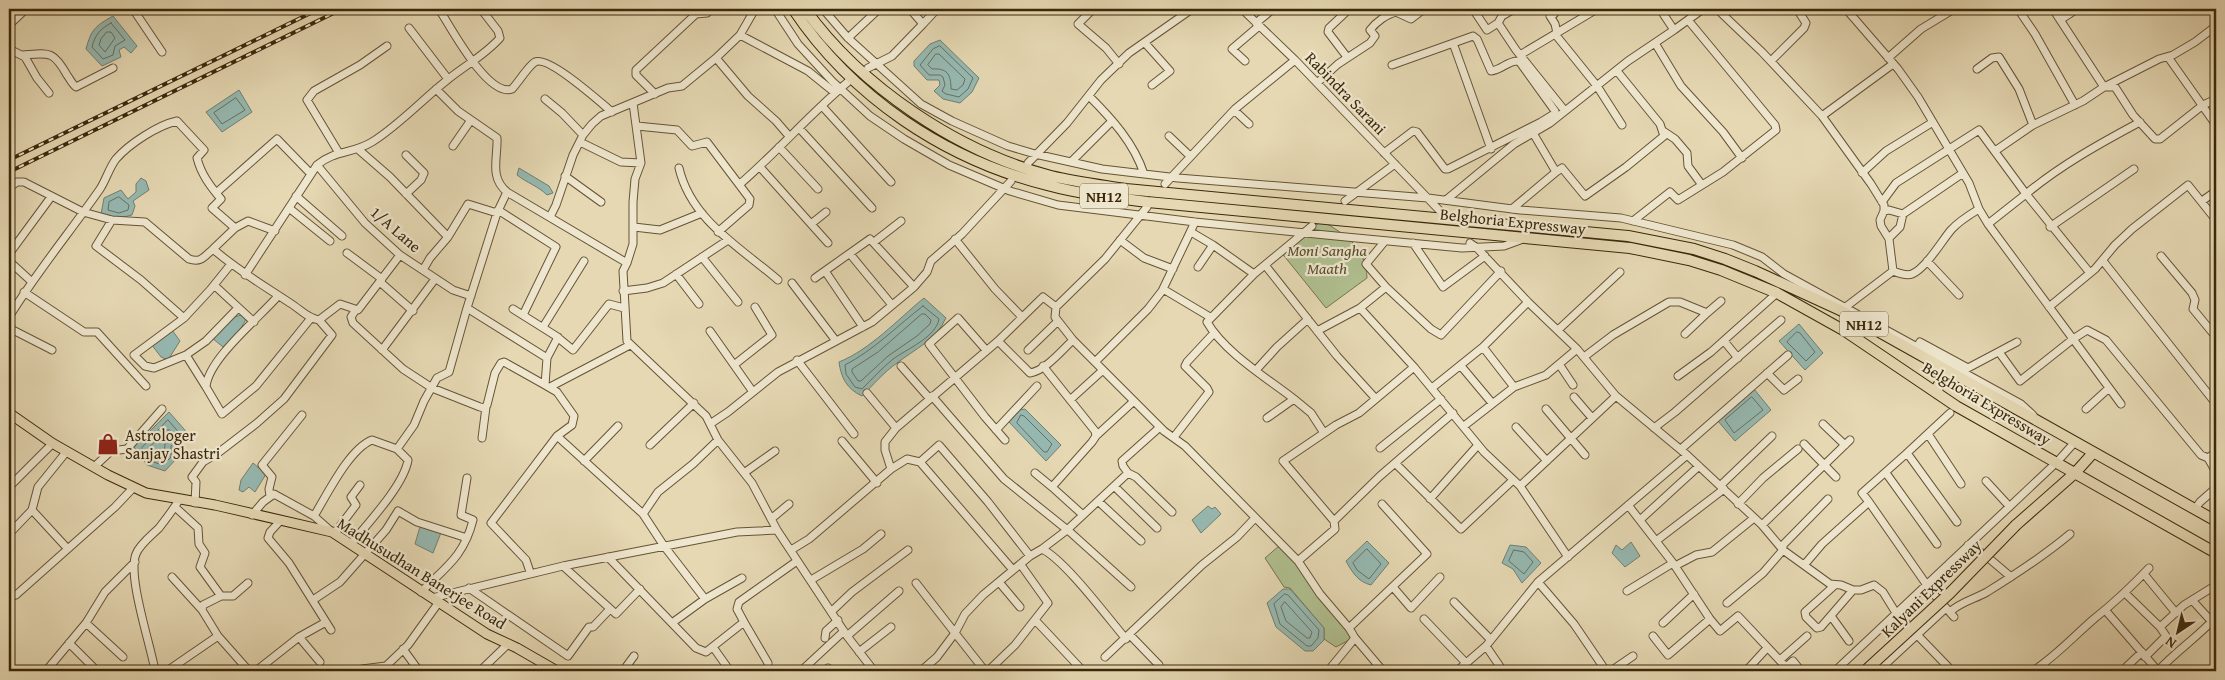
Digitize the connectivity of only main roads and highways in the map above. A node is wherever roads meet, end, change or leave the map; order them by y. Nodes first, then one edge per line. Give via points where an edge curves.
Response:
1 (793, 9) edge
2 (805, 9) edge
3 (1949, 371) junction
4 (1938, 394) junction
5 (9, 407) edge
6 (9, 413) edge
7 (9, 420) edge
8 (57, 447) junction
9 (2093, 453) junction
10 (2075, 473) junction
11 (2216, 521) edge
12 (2216, 553) edge
13 (557, 671) edge
14 (1865, 671) edge

1 - 4 highway, Belghoria Expressway / NH12 via 822,48 846,73 894,114 944,145 1028,180 1068,190 1148,202 1530,237 1671,256 1721,270 1778,293 1845,331
2 - 3 highway, Belghoria Expressway / NH12 via 873,81 925,120 995,157 1050,175 1144,191 1628,236 1694,250 1755,271 1843,308
3 - 4 highway via 1937,388
3 - 9 highway, Belghoria Expressway / NH12
4 - 10 highway, Belghoria Expressway / NH12
5 - 8 main road via 50,436
6 - 8 main road
7 - 8 main road via 30,437
8 - 13 main road, Madhusudhan Banerjee Road via 134,488 177,504 194,502 333,533 487,634
9 - 10 highway, Kalyani Expressway
9 - 11 highway, Belghoria Expressway / NH12
10 - 12 highway, Belghoria Expressway / NH12
10 - 14 highway, Kalyani Expressway, bridge via 2016,525 1950,593

